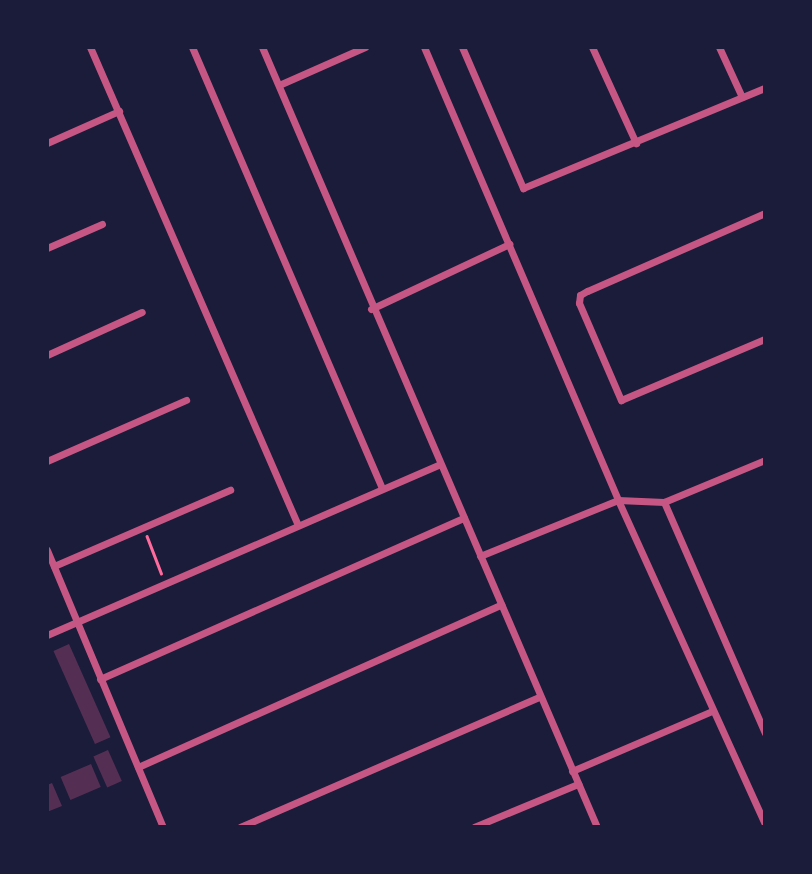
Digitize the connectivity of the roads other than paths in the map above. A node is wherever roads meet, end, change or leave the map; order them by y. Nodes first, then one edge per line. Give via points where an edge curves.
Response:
1 (90, 47) edge
2 (192, 47) edge
3 (262, 47) edge
4 (365, 47) edge
5 (424, 47) edge
6 (462, 47) edge
7 (592, 47) edge
8 (719, 47) edge
9 (279, 85) junction
10 (765, 88) edge
11 (742, 97) junction
12 (119, 111) junction
13 (636, 143) junction
14 (47, 144) edge
15 (765, 213) edge
16 (102, 224) dead end
17 (509, 244) junction
18 (47, 248) edge
19 (371, 309) junction
20 (142, 312) dead end
21 (765, 340) edge
22 (47, 355) edge
23 (186, 400) dead end
24 (765, 460) edge
25 (47, 461) edge
26 (440, 464) junction
27 (382, 488) junction
28 (230, 491) dead end
29 (618, 500) junction
30 (664, 502) junction
31 (464, 518) junction
32 (297, 523) junction
33 (47, 550) edge
34 (480, 556) junction
35 (54, 566) junction
36 (501, 606) junction
37 (74, 622) junction
38 (47, 635) edge
39 (100, 679) junction
40 (539, 697) junction
41 (712, 711) junction
42 (765, 733) edge
43 (138, 767) junction
44 (572, 771) junction
45 (578, 784) junction
46 (765, 824) edge
47 (163, 827) edge
48 (240, 827) edge
49 (474, 827) edge
50 (597, 827) edge

1 - 12 street
2 - 27 street
3 - 9 street
4 - 9 street
5 - 17 street
6 - 13 street via 523,188
7 - 13 street
8 - 11 street
9 - 19 street
10 - 11 street
11 - 13 street
12 - 14 street
12 - 32 street
15 - 21 street via 587,291 580,295 579,303 621,400
16 - 18 street
17 - 19 street
17 - 29 street
19 - 26 street
20 - 22 street
23 - 25 street
24 - 30 street
26 - 27 street
26 - 31 street
27 - 32 street
28 - 35 street
29 - 30 street
29 - 34 street
29 - 41 street
30 - 42 street
31 - 34 street
31 - 39 street
32 - 37 street
33 - 35 street
34 - 36 street
35 - 37 street
36 - 40 street
36 - 43 street
37 - 38 street
37 - 39 street
39 - 43 street
40 - 44 street
40 - 48 street
41 - 44 street
41 - 46 street
43 - 47 street
44 - 45 street
45 - 49 street
45 - 50 street

